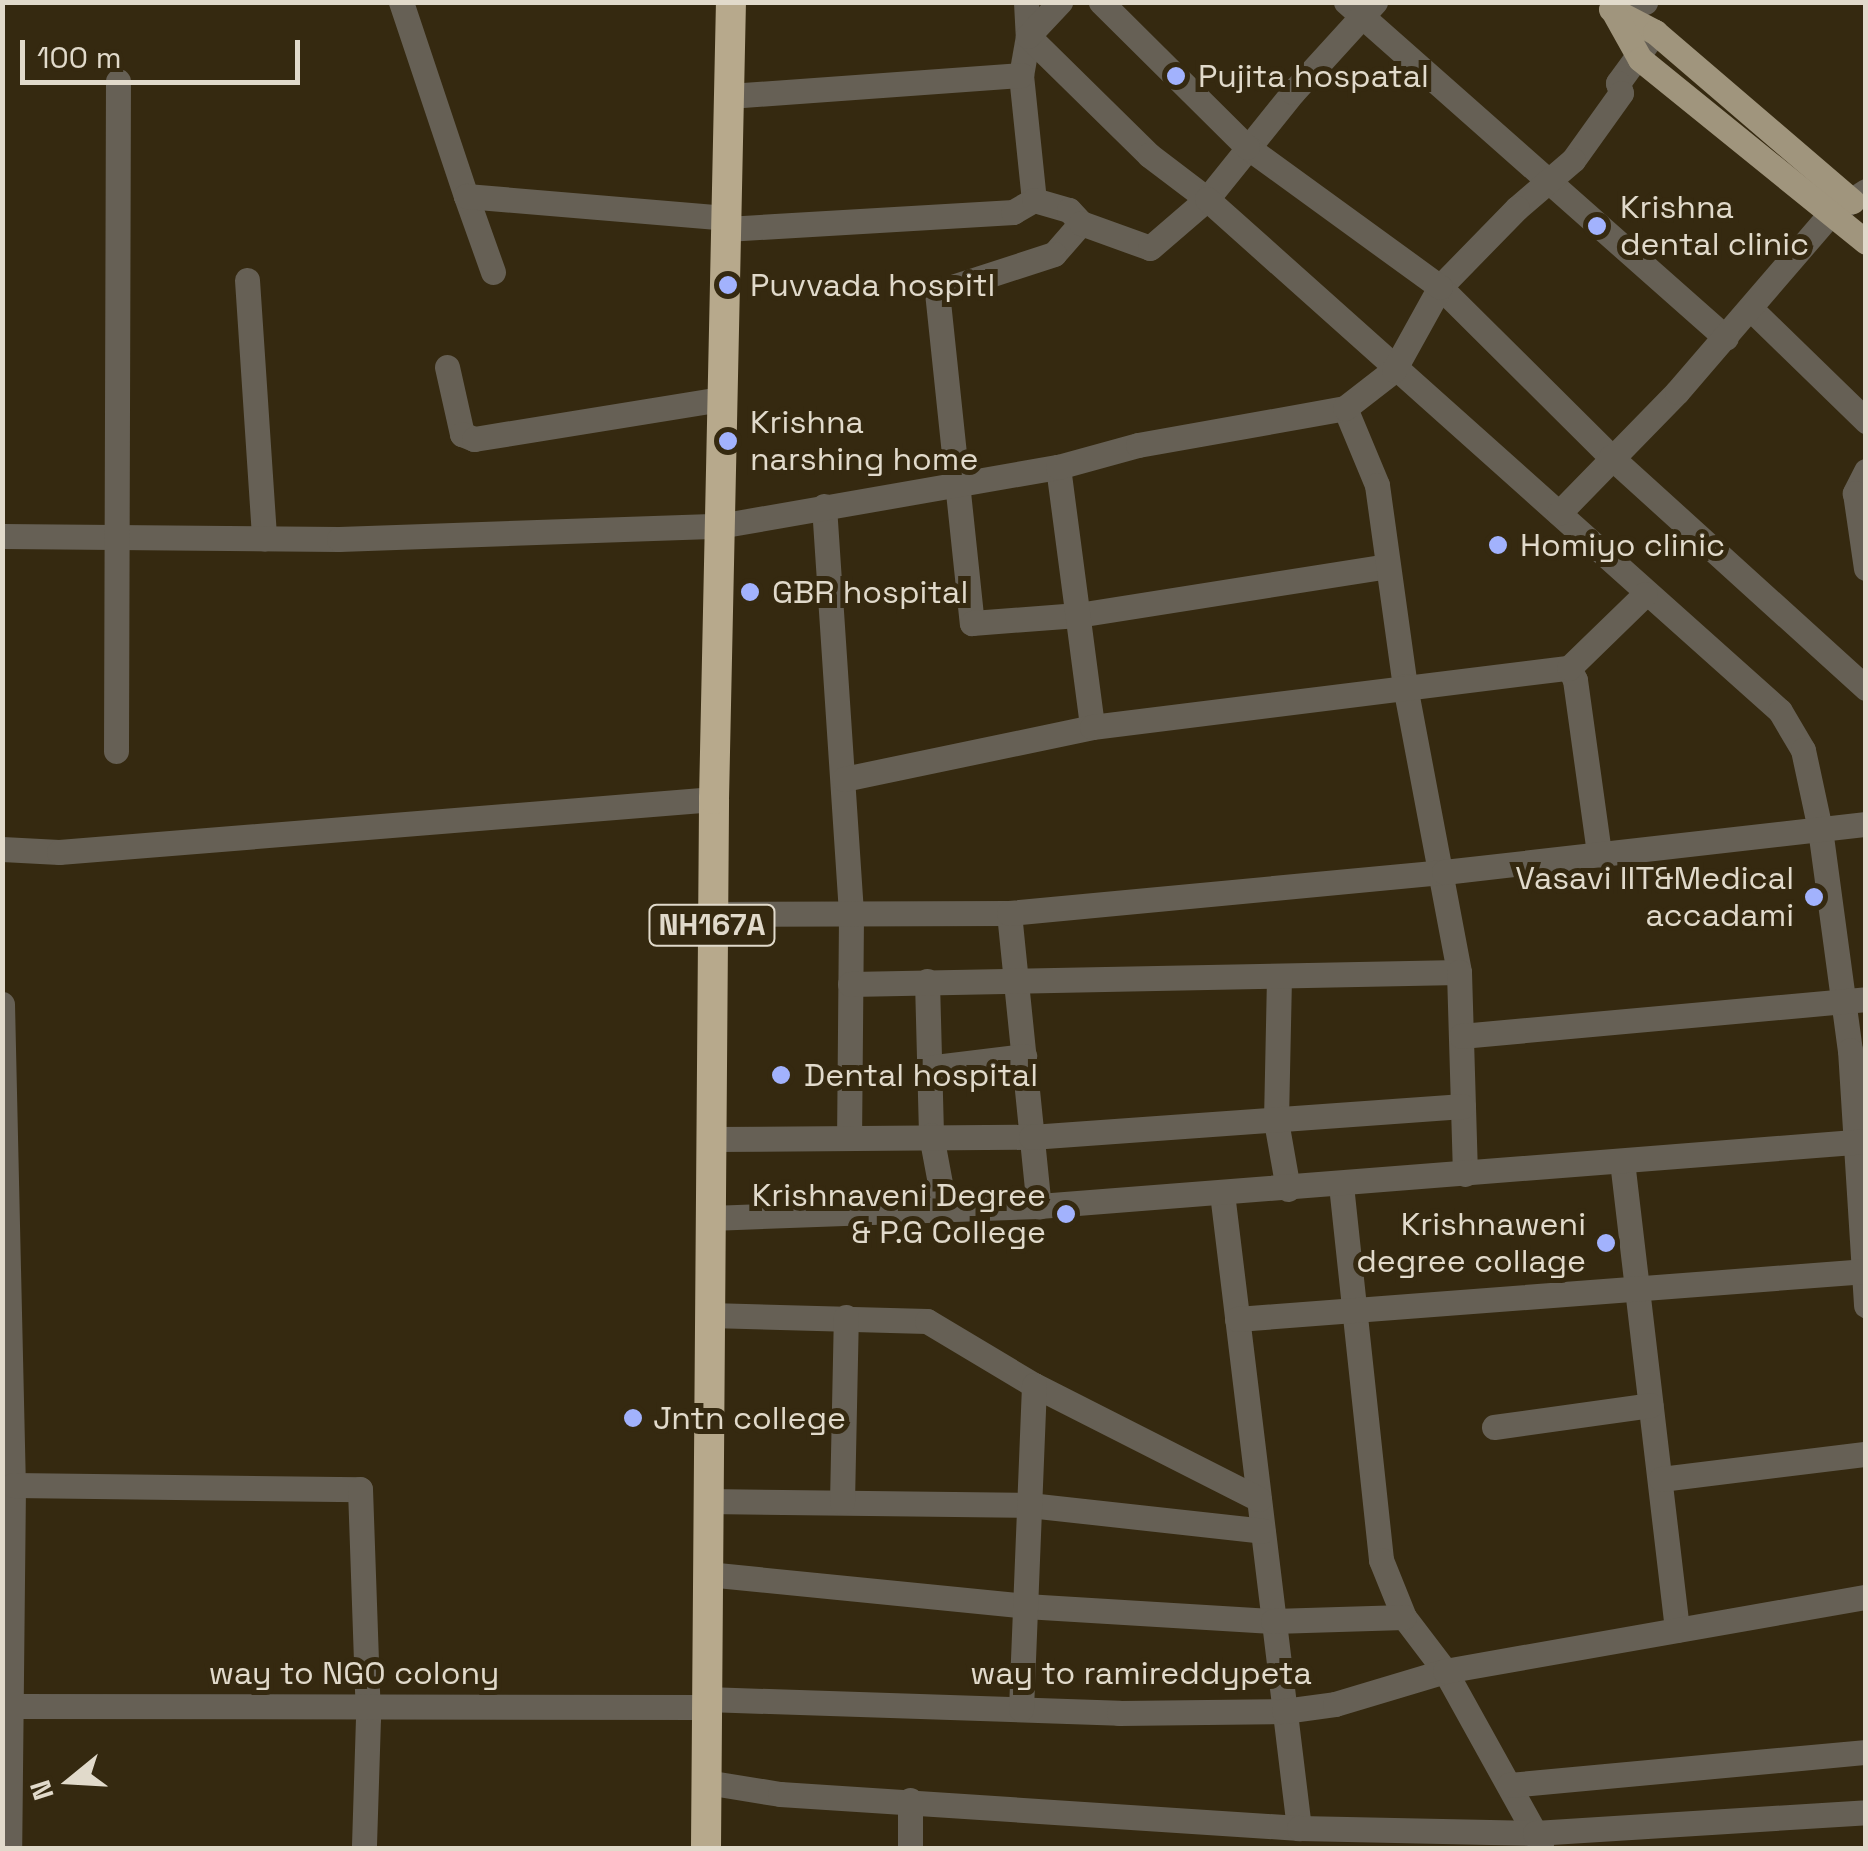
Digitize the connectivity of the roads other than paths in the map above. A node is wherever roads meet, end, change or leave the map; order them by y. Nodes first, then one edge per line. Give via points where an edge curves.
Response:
1 (401, 2) edge
2 (731, 2) edge
3 (1026, 2) edge
4 (1060, 2) edge
5 (1101, 2) edge
6 (1645, 2) edge
7 (1608, 6) edge
8 (1361, 7) edge
9 (1654, 32) junction
10 (1028, 36) junction
11 (1640, 59) junction
12 (1021, 75) junction
13 (118, 81) dead end
14 (729, 96) junction
15 (1247, 147) junction
16 (1547, 182) junction
17 (466, 196) junction
18 (1859, 196) edge
19 (1207, 199) junction
20 (1034, 200) junction
21 (1829, 215) junction
22 (726, 223) junction
23 (1082, 223) junction
24 (1866, 242) edge
25 (493, 272) dead end
26 (247, 280) dead end
27 (1440, 287) junction
28 (1752, 309) junction
29 (1726, 338) junction
30 (447, 367) dead end
31 (1394, 370) junction
32 (722, 399) junction
33 (1345, 408) junction
34 (1866, 421) edge
35 (1611, 457) junction
36 (1058, 467) junction
37 (1866, 471) edge
38 (960, 484) junction
39 (824, 506) junction
40 (1558, 513) junction
41 (719, 526) junction
42 (2, 536) edge
43 (117, 538) junction
44 (264, 538) junction
45 (1387, 566) junction
46 (1866, 568) edge
47 (1645, 594) junction
48 (1078, 615) junction
49 (1569, 668) junction
50 (1405, 686) junction
51 (1866, 688) edge
52 (1092, 727) junction
53 (116, 751) dead end
54 (844, 779) junction
55 (714, 799) junction
56 (1866, 824) edge
57 (1820, 829) junction
58 (2, 849) edge
59 (1599, 854) junction
60 (1444, 872) junction
61 (712, 914) junction
62 (1009, 914) junction
63 (851, 916) junction
64 (1459, 972) junction
65 (1279, 977) junction
66 (1017, 978) junction
67 (927, 981) junction
68 (850, 984) junction
69 (1854, 1001) edge
70 (2, 1004) edge
71 (3, 1028) edge
72 (1461, 1036) junction
73 (1024, 1056) junction
74 (927, 1068) junction
75 (1463, 1106) junction
76 (1276, 1121) junction
77 (931, 1134) junction
78 (850, 1138) junction
79 (1031, 1138) junction
80 (712, 1139) junction
81 (1862, 1141) edge
82 (1622, 1162) junction
83 (1465, 1174) junction
84 (1341, 1185) junction
85 (1288, 1188) junction
86 (1222, 1193) junction
87 (1039, 1206) junction
88 (946, 1210) junction
89 (710, 1218) junction
90 (1864, 1271) edge
91 (1638, 1288) junction
92 (1866, 1305) edge
93 (1353, 1310) junction
94 (709, 1314) junction
95 (846, 1317) junction
96 (1237, 1318) junction
97 (7, 1371) edge
98 (1034, 1385) junction
99 (1650, 1404) junction
100 (1494, 1426) dead end
101 (1866, 1454) edge
102 (1661, 1479) junction
103 (13, 1485) junction
104 (1258, 1499) junction
105 (706, 1500) junction
106 (842, 1502) junction
107 (1029, 1505) junction
108 (1262, 1530) junction
109 (707, 1574) junction
110 (1866, 1597) edge
111 (1026, 1606) junction
112 (1404, 1616) junction
113 (1274, 1621) junction
114 (1677, 1630) junction
115 (1445, 1671) junction
116 (706, 1703) junction
117 (6, 1706) edge
118 (367, 1706) junction
119 (1022, 1709) junction
120 (1284, 1712) junction
121 (1866, 1752) edge
122 (706, 1782) junction
123 (1508, 1786) junction
124 (910, 1800) junction
125 (1866, 1812) edge
126 (1299, 1828) junction
127 (1539, 1841) edge
128 (9, 1848) edge
129 (364, 1848) edge
130 (706, 1848) edge
131 (910, 1848) edge

1 - 17 street
2 - 14 highway, NH167A
3 - 10 street
4 - 10 street
5 - 15 street
6 - 7 street
7 - 9 main road
7 - 11 main road
8 - 15 street
8 - 16 street
9 - 11 street
9 - 18 main road
10 - 12 street
10 - 19 street via 1149,155
11 - 16 street via 1618,83 1620,94 1573,160
11 - 21 main road
12 - 14 street
12 - 20 street
13 - 43 street
14 - 22 highway, NH167A
15 - 19 street
15 - 27 street
16 - 27 street
16 - 29 street
17 - 22 street
17 - 25 street
18 - 21 street
19 - 23 street via 1150,248
19 - 31 street
20 - 22 street via 1012,212
20 - 23 street via 1069,210
21 - 24 main road
21 - 28 street
22 - 32 highway, NH167A
23 - 38 street via 1054,254 938,292
26 - 44 street
27 - 31 street
27 - 35 street
28 - 29 street
28 - 34 street
29 - 35 street
30 - 32 street via 462,434 474,439
31 - 33 street
31 - 40 street
32 - 41 highway, NH167A
33 - 36 street via 1138,444
33 - 45 street via 1377,485
35 - 40 street
35 - 51 street
36 - 38 street
36 - 48 street
37 - 46 street via 1855,493
38 - 39 street
38 - 48 street via 972,623
39 - 41 street
39 - 54 street
40 - 47 street
41 - 44 street
41 - 55 highway, NH167A
42 - 43 street
43 - 44 street
43 - 53 street
45 - 48 street
45 - 50 street
47 - 49 street
47 - 57 street via 1780,710 1803,750
48 - 52 street
49 - 50 street
49 - 59 street
50 - 52 street
50 - 60 street
52 - 54 street
54 - 63 street
55 - 58 street via 59,852
55 - 61 highway, NH167A
56 - 57 street
57 - 59 street
57 - 69 street
59 - 60 street
60 - 62 street
60 - 64 street
61 - 63 street
61 - 80 highway, NH167A
62 - 63 street
62 - 66 street
63 - 68 street
64 - 65 street
64 - 72 street
65 - 66 street
65 - 76 street
66 - 67 street
66 - 73 street
67 - 68 street
67 - 74 street
68 - 78 street
69 - 72 street
69 - 81 street
70 - 71 street
71 - 97 street
72 - 75 street
73 - 74 street
73 - 79 street
74 - 77 street
75 - 76 street
75 - 83 street
76 - 79 street
76 - 85 street
77 - 78 street
77 - 79 street
77 - 88 street
78 - 80 street
79 - 87 street
80 - 89 highway, NH167A
81 - 82 street
81 - 90 street
82 - 83 street
82 - 91 street
83 - 84 street
84 - 85 street
84 - 93 street
85 - 86 street
86 - 87 street
86 - 96 street
87 - 88 street
88 - 89 street
89 - 94 highway, NH167A
90 - 91 street
90 - 92 street
91 - 93 street
91 - 99 street
93 - 96 street
93 - 112 street via 1375,1534
94 - 95 street
94 - 105 highway, NH167A
95 - 98 street via 928,1322
95 - 106 street
96 - 104 street
97 - 103 street
98 - 104 street
98 - 107 street
99 - 100 street
99 - 102 street
101 - 102 street
102 - 114 street
103 - 117 street
103 - 118 street via 360,1488
104 - 108 street
105 - 106 street
105 - 109 highway, NH167A
106 - 107 street
107 - 108 street
107 - 111 street
108 - 113 street
109 - 111 street
109 - 116 highway, NH167A
110 - 114 street, way to ramireddypeta
111 - 113 street
111 - 119 street
112 - 113 street
112 - 115 street
113 - 120 street
114 - 115 street, way to ramireddypeta
115 - 120 street, way to ramireddypeta
115 - 123 street
116 - 118 street, way to NGO colony
116 - 119 street, way to ramireddypeta
116 - 122 highway, NH167A
117 - 118 street, way to NGO colony
117 - 128 street
118 - 129 street
119 - 120 street, way to ramireddypeta
120 - 126 street
121 - 123 street
122 - 124 street via 780,1794
122 - 130 highway, NH167A
123 - 127 street
124 - 126 street
124 - 131 street
125 - 127 street
126 - 127 street

